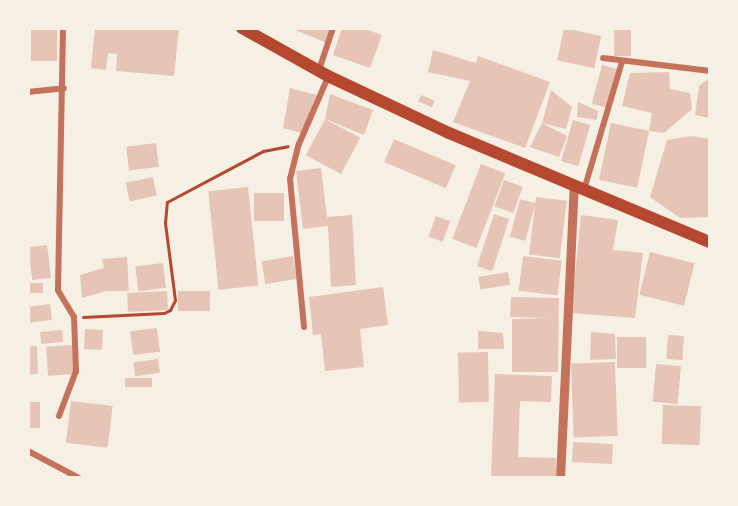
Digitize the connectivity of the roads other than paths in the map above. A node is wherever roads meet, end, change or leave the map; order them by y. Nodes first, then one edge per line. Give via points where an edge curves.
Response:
1 (63, 28) edge
2 (242, 28) edge
3 (333, 28) edge
4 (603, 58) dead end
5 (622, 62) junction
6 (710, 71) edge
7 (323, 73) junction
8 (64, 88) junction
9 (28, 92) edge
10 (579, 188) junction
11 (710, 242) edge
12 (304, 327) dead end
13 (59, 416) dead end
14 (28, 451) edge
15 (79, 477) edge
16 (560, 477) edge

1 - 8 street
2 - 7 highway
3 - 7 street
4 - 5 street
5 - 6 street
5 - 10 street
7 - 10 highway via 449,133
7 - 12 street via 299,144 290,191
8 - 9 street
8 - 13 street via 58,290 74,317 76,371
10 - 11 highway
10 - 16 street
14 - 15 street

